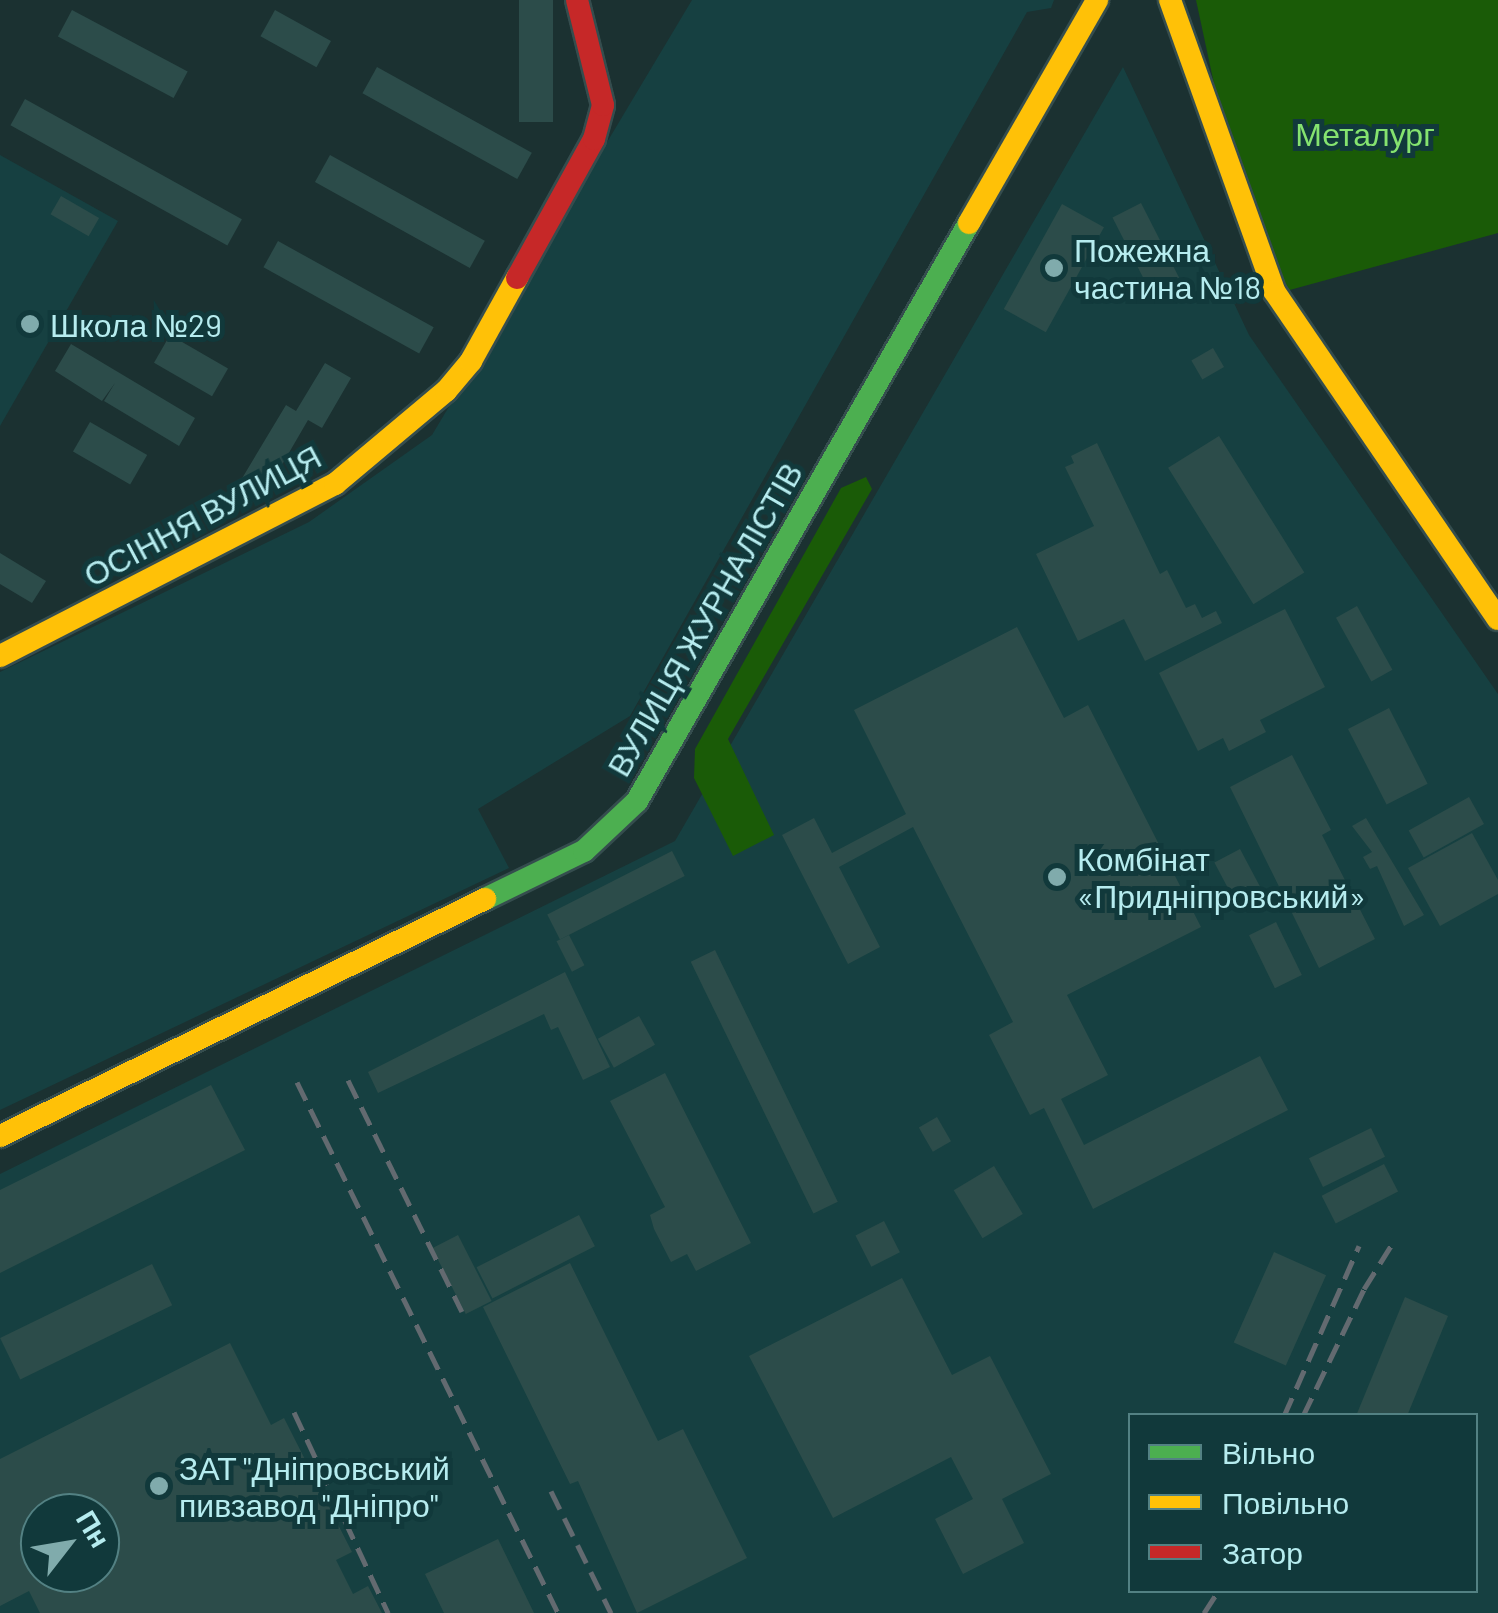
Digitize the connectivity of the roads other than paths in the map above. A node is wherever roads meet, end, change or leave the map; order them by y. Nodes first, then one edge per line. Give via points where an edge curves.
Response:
1 (577, 0) edge
2 (1097, 0) edge
3 (1170, 0) edge
4 (1498, 619) edge
5 (0, 656) edge
6 (0, 1136) edge

1 - 5 street, ОСІННЯ ВУЛИЦЯ via 603,105 594,139 470,361 446,392 334,484
2 - 6 street, ВУЛИЦЯ ЖУРНАЛІСТІВ via 637,801 584,851
3 - 4 street via 1274,291

